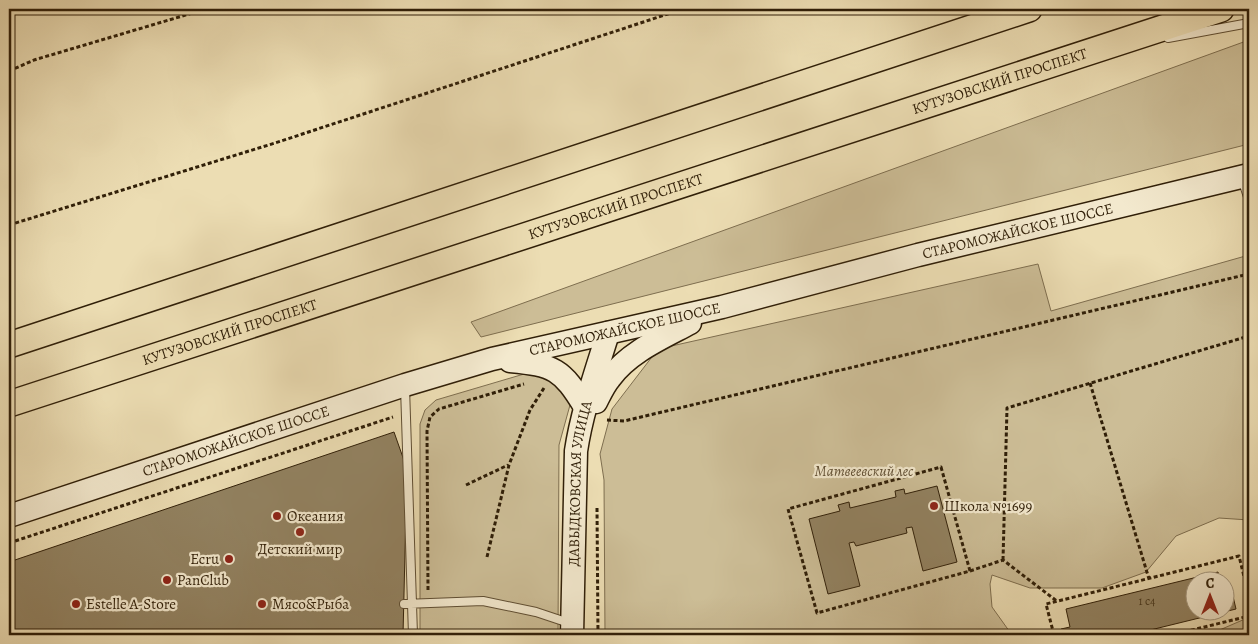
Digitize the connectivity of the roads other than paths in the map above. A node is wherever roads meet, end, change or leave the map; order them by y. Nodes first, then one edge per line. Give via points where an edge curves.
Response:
1 (1029, 9) edge
2 (1221, 9) edge
3 (1249, 23) edge
4 (1162, 39) dead end
5 (1153, 41) dead end
6 (1085, 53) junction
7 (1245, 176) edge
8 (1249, 200) edge
9 (722, 307) junction
10 (608, 333) junction
11 (9, 346) edge
12 (492, 359) junction
13 (405, 385) junction
14 (9, 404) edge
15 (582, 417) junction
16 (9, 516) edge
17 (408, 605) junction
18 (572, 630) edge
19 (413, 635) edge

1 - 11 main road
2 - 6 main road, КУТУЗОВСКИЙ ПРОСПЕКТ
3 - 4 lane
5 - 6 lane
6 - 14 main road, КУТУЗОВСКИЙ ПРОСПЕКТ
7 - 8 lane
7 - 9 main road, СТАРОМОЖАЙСКОЕ ШОССЕ via 918,255
9 - 10 main road, СТАРОМОЖАЙСКОЕ ШОССЕ
9 - 15 main road via 649,345 623,364
10 - 12 main road, СТАРОМОЖАЙСКОЕ ШОССЕ
10 - 15 main road, ДАВЫДКОВСКАЯ УЛИЦА
12 - 13 main road, СТАРОМОЖАЙСКОЕ ШОССЕ
12 - 15 main road via 549,366 567,379
13 - 16 main road, СТАРОМОЖАЙСКОЕ ШОССЕ
13 - 17 lane
15 - 18 main road, ДАВЫДКОВСКАЯ УЛИЦА via 576,451
17 - 18 lane via 483,601 536,612
17 - 19 lane

